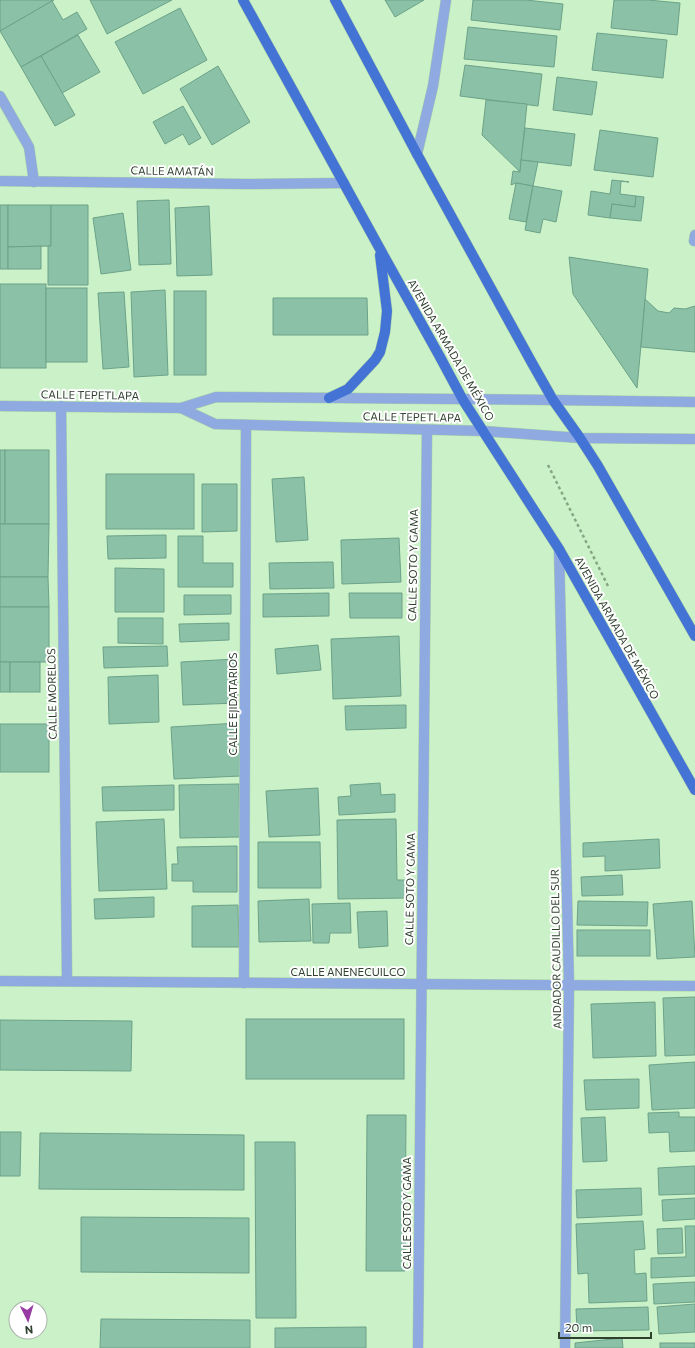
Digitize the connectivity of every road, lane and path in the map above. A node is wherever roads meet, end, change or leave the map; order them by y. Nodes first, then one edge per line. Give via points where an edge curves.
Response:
1 (243, 0) edge
2 (335, 0) edge
3 (446, 0) edge
4 (0, 96) edge
5 (417, 154) junction
6 (0, 182) edge
7 (34, 182) junction
8 (344, 183) junction
9 (380, 249) junction
10 (329, 398) junction
11 (463, 400) junction
12 (553, 400) junction
13 (695, 402) edge
14 (0, 406) edge
15 (61, 406) junction
16 (180, 408) junction
17 (246, 425) junction
18 (427, 430) junction
19 (483, 431) junction
20 (580, 438) junction
21 (695, 439) edge
22 (548, 465) dead end
23 (559, 549) junction
24 (608, 586) dead end
25 (695, 636) edge
26 (695, 790) edge
27 (0, 981) edge
28 (67, 981) junction
29 (244, 983) junction
30 (421, 984) junction
31 (569, 986) junction
32 (695, 986) edge
33 (418, 1348) edge
34 (565, 1348) edge

1 - 8 main road, AVENIDA ARMADA DE MÉXICO
2 - 5 main road
3 - 5 street via 433,86
4 - 7 street via 29,147
5 - 12 main road
6 - 7 street, CALLE AMATÁN
7 - 8 street, CALLE AMATÁN
8 - 9 main road, AVENIDA ARMADA DE MÉXICO
9 - 10 main road via 387,311 380,352 348,389
9 - 11 main road, AVENIDA ARMADA DE MÉXICO
10 - 11 street, CALLE TEPETLAPA
10 - 16 street, CALLE TEPETLAPA via 216,397
11 - 12 street, CALLE TEPETLAPA
11 - 19 main road, AVENIDA ARMADA DE MÉXICO
12 - 13 street, CALLE TEPETLAPA
12 - 20 main road
14 - 15 street, CALLE TEPETLAPA
15 - 16 street, CALLE TEPETLAPA
15 - 28 street, CALLE MORELOS
16 - 17 street, CALLE TEPETLAPA via 215,424
17 - 18 street, CALLE TEPETLAPA
17 - 29 street, CALLE EJIDATARIOS
18 - 19 street, CALLE TEPETLAPA
18 - 30 street, CALLE SOTO Y GAMA
19 - 20 street, CALLE TEPETLAPA
19 - 23 main road, AVENIDA ARMADA DE MÉXICO
20 - 21 street, CALLE TEPETLAPA
20 - 25 main road
22 - 24 path
23 - 26 main road, AVENIDA ARMADA DE MÉXICO
23 - 31 street, ANDADOR CAUDILLO DEL SUR
27 - 28 street, CALLE ANENECUILCO
28 - 29 street, CALLE ANENECUILCO
29 - 30 street, CALLE ANENECUILCO
30 - 31 street, CALLE ANENECUILCO
30 - 33 street, CALLE SOTO Y GAMA
31 - 32 street, CALLE ANENECUILCO
31 - 34 street, ANDADOR CAUDILLO DEL SUR

